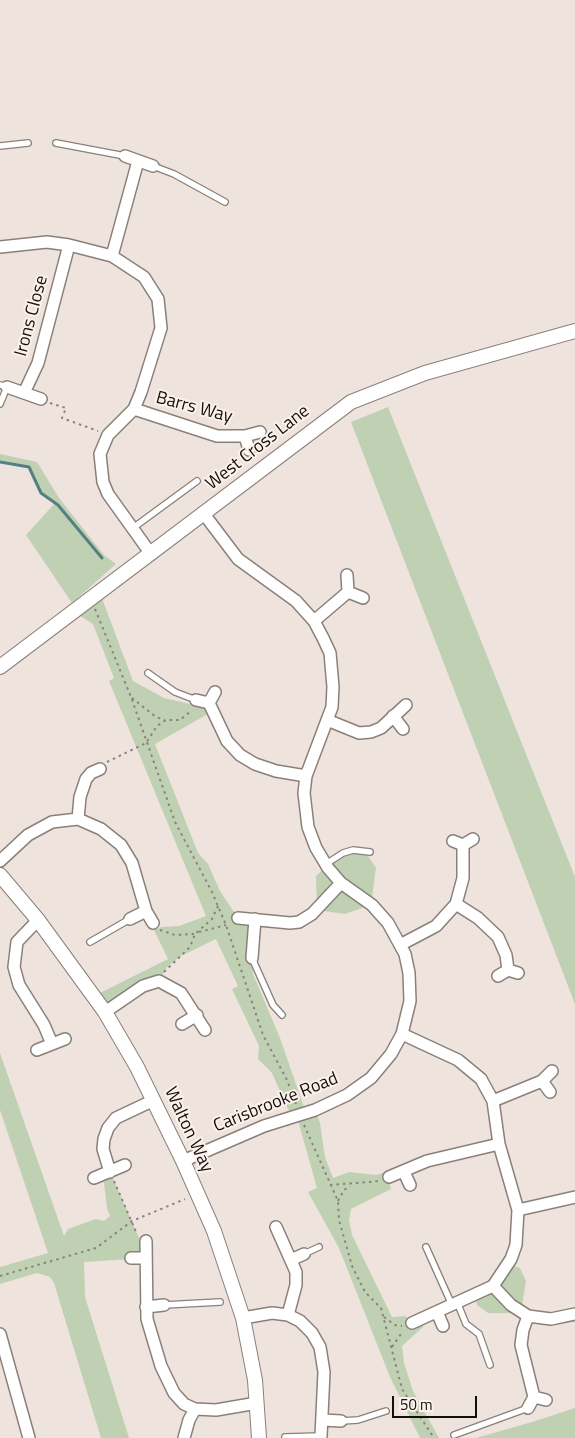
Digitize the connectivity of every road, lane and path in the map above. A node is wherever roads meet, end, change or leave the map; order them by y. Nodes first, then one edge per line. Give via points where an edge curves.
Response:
1 (28, 143) dead end
2 (56, 143) dead end
3 (0, 146) edge
4 (125, 156) joint
5 (138, 161) junction
6 (153, 166) joint
7 (225, 202) dead end
8 (70, 245) junction
9 (0, 247) edge
10 (112, 256) junction
11 (575, 331) edge
12 (3, 386) edge
13 (24, 393) junction
14 (41, 399) joint
15 (0, 404) edge
16 (134, 409) junction
17 (260, 432) dead end
18 (108, 435) junction
19 (245, 436) junction
20 (249, 450) dead end
21 (197, 480) dead end
22 (204, 514) junction
23 (132, 528) junction
24 (151, 554) junction
25 (347, 575) dead end
26 (348, 592) junction
27 (94, 597) junction
28 (363, 598) dead end
29 (314, 621) junction
30 (0, 667) edge
31 (148, 673) dead end
32 (215, 692) dead end
33 (130, 697) junction
34 (196, 700) junction
35 (209, 703) junction
36 (406, 705) dead end
37 (393, 716) junction
38 (166, 720) junction
39 (327, 720) junction
40 (403, 729) dead end
41 (146, 744) junction
42 (100, 769) joint
43 (306, 776) junction
44 (78, 819) junction
45 (463, 842) dead end
46 (370, 852) dead end
47 (0, 861) edge
48 (326, 864) junction
49 (0, 875) edge
50 (341, 883) junction
51 (456, 904) junction
52 (218, 906) junction
53 (146, 911) junction
54 (130, 918) joint
55 (238, 918) dead end
56 (38, 920) junction
57 (255, 920) junction
58 (153, 924) joint
59 (226, 925) junction
60 (195, 934) junction
61 (90, 942) dead end
62 (400, 945) junction
63 (252, 958) joint
64 (508, 973) dead end
65 (159, 981) junction
66 (105, 1012) junction
67 (197, 1015) junction
68 (282, 1015) dead end
69 (182, 1024) dead end
70 (205, 1030) dead end
71 (402, 1034) junction
72 (65, 1039) dead end
73 (52, 1044) junction
74 (37, 1050) dead end
75 (552, 1071) dead end
76 (542, 1081) junction
77 (550, 1092) dead end
78 (154, 1100) junction
79 (493, 1101) junction
80 (301, 1116) junction
81 (499, 1144) junction
82 (183, 1161) junction
83 (125, 1166) dead end
84 (110, 1172) junction
85 (404, 1172) junction
86 (390, 1177) joint
87 (94, 1178) dead end
88 (352, 1185) junction
89 (330, 1186) junction
90 (410, 1186) dead end
91 (198, 1194) junction
92 (575, 1197) edge
93 (338, 1201) junction
94 (518, 1210) junction
95 (132, 1221) junction
96 (276, 1227) dead end
97 (146, 1240) joint
98 (319, 1247) dead end
99 (426, 1247) dead end
100 (304, 1254) joint
101 (131, 1258) dead end
102 (146, 1258) junction
103 (291, 1260) junction
104 (0, 1276) edge
105 (493, 1286) junction
106 (220, 1302) dead end
107 (455, 1304) junction
108 (164, 1305) joint
109 (146, 1307) junction
110 (437, 1312) junction
111 (575, 1314) edge
112 (288, 1315) junction
113 (528, 1316) junction
114 (384, 1317) junction
115 (243, 1318) junction
116 (412, 1322) junction
117 (443, 1326) dead end
118 (0, 1334) edge
119 (391, 1349) junction
120 (490, 1366) dead end
121 (534, 1397) junction
122 (546, 1400) dead end
123 (257, 1404) junction
124 (528, 1408) joint
125 (195, 1409) junction
126 (386, 1411) dead end
127 (322, 1420) junction
128 (341, 1421) joint
129 (454, 1435) dead end
130 (321, 1436) joint
131 (285, 1437) dead end
132 (29, 1438) edge
133 (184, 1438) edge
134 (259, 1438) edge
135 (434, 1438) edge

1 - 3 lane
2 - 4 lane
4 - 5 street
5 - 6 street
5 - 10 street
6 - 7 lane
8 - 9 street via 47,242
8 - 10 street
8 - 13 street, Irons Close via 38,363
10 - 16 street via 144,277 158,299 161,328
11 - 22 street, West Cross Lane via 425,373 352,402
12 - 13 street
12 - 15 lane
13 - 14 street
14 - 18 path via 66,408 62,418
16 - 18 street
16 - 19 street, Barrs Way via 204,432
17 - 19 street, Barrs Way
18 - 23 street via 100,454 103,482
19 - 20 street, Barrs Way
21 - 23 lane
22 - 24 street, West Cross Lane
22 - 29 street, Carisbrooke Road via 238,559 296,601
23 - 24 street
24 - 27 street, West Cross Lane
25 - 26 street
26 - 28 street
26 - 29 street
27 - 30 street, West Cross Lane
27 - 33 path via 95,610
29 - 39 street, Carisbrooke Road via 330,653 333,672 332,707
31 - 34 lane via 175,692
32 - 35 street
33 - 38 path via 156,717
33 - 41 path
34 - 35 street
34 - 38 path via 188,715 180,720
35 - 43 street via 227,741 240,755 276,771
36 - 37 street
37 - 39 street via 381,728 359,733
37 - 40 street
38 - 41 path via 157,726
39 - 43 street, Carisbrooke Road
41 - 42 path via 99,765
41 - 52 path via 175,822
42 - 44 street via 86,779
43 - 48 street, Carisbrooke Road via 304,793 308,827
44 - 47 street via 52,822 28,835
44 - 53 street via 101,829 121,845 132,863
45 - 51 street via 463,878
46 - 48 lane via 353,850
48 - 50 street, Carisbrooke Road
49 - 56 street, Walton Way
50 - 57 street via 317,910 299,922
50 - 62 street, Carisbrooke Road via 372,905 388,923
51 - 62 street via 436,926
51 - 64 street via 478,918 498,937 506,955
52 - 59 path
52 - 60 path via 206,925
53 - 54 street
53 - 58 street
54 - 61 lane
55 - 57 street
56 - 66 street, Walton Way
56 - 73 street via 17,942 14,967 19,985
57 - 63 street
58 - 60 path via 174,935
59 - 60 path
59 - 80 path via 263,1035 287,1080
60 - 65 path via 190,947 167,967
62 - 71 street, Carisbrooke Road via 409,973 410,1001
63 - 68 lane via 273,1005
65 - 66 street via 143,986
65 - 67 street via 181,993
66 - 78 street, Walton Way
67 - 69 street
67 - 70 street
71 - 79 street via 458,1060 481,1079
71 - 80 street, Carisbrooke Road via 391,1054 371,1078 347,1095
72 - 73 street
73 - 74 street
75 - 76 street
76 - 77 street
76 - 79 street
78 - 82 street, Walton Way
78 - 84 street via 116,1118 108,1128 103,1149
79 - 81 street
80 - 82 street, Carisbrooke Road via 255,1130
80 - 89 path
81 - 85 street via 446,1155
81 - 94 street
82 - 91 street, Walton Way
83 - 84 street
84 - 87 street
84 - 95 path
85 - 86 street
85 - 90 street
86 - 88 path
88 - 89 path
88 - 93 path via 344,1190
89 - 93 path
91 - 95 path
91 - 115 street, Walton Way
92 - 94 street
93 - 114 path via 341,1229 352,1266 364,1292 381,1308
94 - 105 street via 516,1245
95 - 97 path via 140,1240
95 - 104 path via 96,1248
96 - 103 street
97 - 102 street
98 - 100 lane
99 - 107 lane
100 - 103 street
101 - 102 street
102 - 109 street
103 - 112 street via 296,1272 296,1285
105 - 107 street
105 - 113 street via 511,1305
106 - 108 lane
107 - 110 street
107 - 120 lane via 466,1324 478,1334
108 - 109 street
109 - 125 street via 150,1334 166,1378 174,1394
110 - 116 street
110 - 117 street
111 - 113 street via 550,1319
112 - 115 street via 272,1313
112 - 127 street via 312,1333 320,1347 324,1372
113 - 121 street via 521,1345
114 - 116 path via 395,1325
114 - 119 path
115 - 123 street, Walton Way
116 - 119 path via 400,1333
118 - 132 street
119 - 135 path via 402,1389
121 - 122 street
121 - 124 street
123 - 125 street via 216,1410
123 - 134 street, Walton Way
124 - 129 lane
125 - 133 street via 188,1420
126 - 128 lane via 358,1420
127 - 128 street
127 - 130 street
130 - 131 lane

